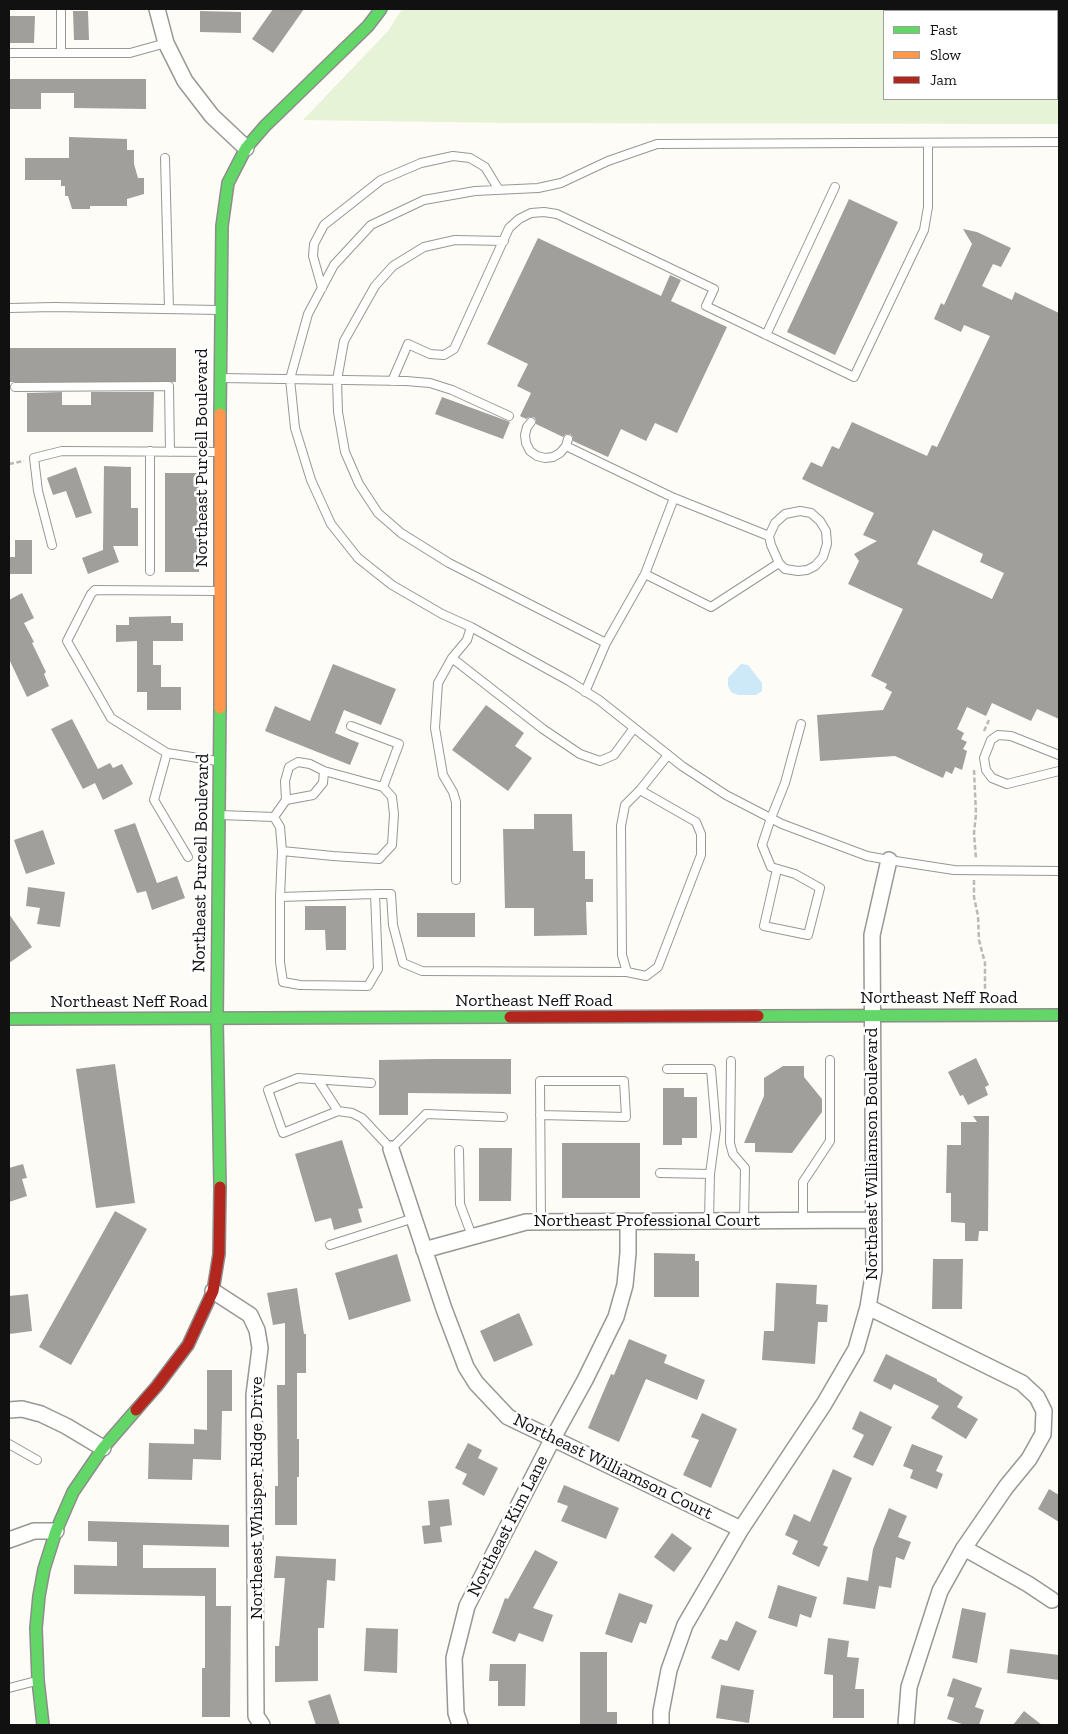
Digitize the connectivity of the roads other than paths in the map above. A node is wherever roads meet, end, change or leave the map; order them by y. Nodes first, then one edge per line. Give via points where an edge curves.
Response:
1 (61, 9) edge
2 (157, 9) edge
3 (381, 9) edge
4 (166, 43) junction
5 (61, 52) junction
6 (9, 53) edge
7 (1059, 142) edge
8 (928, 143) junction
9 (246, 148) junction
10 (165, 158) dead end
11 (835, 187) dead end
12 (498, 190) junction
13 (504, 241) junction
14 (322, 288) junction
15 (9, 308) edge
16 (170, 309) junction
17 (220, 310) junction
18 (766, 335) junction
19 (221, 378) junction
20 (290, 379) junction
21 (337, 380) junction
22 (392, 381) junction
23 (15, 387) dead end
24 (509, 416) dead end
25 (531, 422) dead end
26 (150, 451) junction
27 (170, 452) junction
28 (219, 452) junction
29 (674, 498) junction
30 (769, 536) junction
31 (52, 545) dead end
32 (779, 563) junction
33 (150, 571) dead end
34 (644, 574) junction
35 (219, 590) junction
36 (471, 627) junction
37 (606, 643) junction
38 (452, 658) junction
39 (585, 692) junction
40 (800, 724) dead end
41 (351, 726) dead end
42 (634, 728) junction
43 (167, 753) junction
44 (668, 755) junction
45 (1059, 755) edge
46 (220, 762) junction
47 (324, 772) junction
48 (1059, 772) edge
49 (383, 787) junction
50 (640, 790) junction
51 (286, 800) junction
52 (219, 815) junction
53 (274, 817) junction
54 (771, 818) junction
55 (282, 851) junction
56 (188, 857) dead end
57 (889, 860) junction
58 (776, 869) junction
59 (1059, 871) edge
60 (456, 880) dead end
61 (375, 894) junction
62 (280, 897) junction
63 (627, 972) junction
64 (1059, 1015) edge
65 (872, 1016) junction
66 (9, 1019) edge
67 (217, 1020) junction
68 (830, 1060) dead end
69 (731, 1061) dead end
70 (666, 1070) dead end
71 (318, 1080) junction
72 (372, 1083) dead end
73 (338, 1111) junction
74 (540, 1115) junction
75 (503, 1117) dead end
76 (391, 1149) junction
77 (459, 1150) dead end
78 (660, 1173) dead end
79 (710, 1174) junction
80 (414, 1218) junction
81 (874, 1220) junction
82 (628, 1221) junction
83 (709, 1221) junction
84 (744, 1221) junction
85 (803, 1221) junction
86 (540, 1222) junction
87 (472, 1236) junction
88 (330, 1245) dead end
89 (424, 1250) junction
90 (213, 1291) junction
91 (868, 1307) junction
92 (9, 1410) edge
93 (553, 1438) junction
94 (9, 1444) edge
95 (103, 1448) junction
96 (37, 1460) dead end
97 (741, 1529) junction
98 (56, 1532) junction
99 (9, 1540) edge
100 (964, 1548) junction
101 (1052, 1600) dead end
102 (38, 1680) junction
103 (9, 1688) edge
104 (43, 1725) edge
105 (262, 1725) edge
106 (460, 1725) edge
107 (661, 1725) edge
108 (906, 1725) edge

1 - 5 lane
2 - 4 street
3 - 9 street, Northeast Purcell Boulevard via 368,26
4 - 5 lane via 130,53
4 - 9 street via 185,81 212,116
5 - 6 lane
7 - 8 lane
8 - 12 lane via 657,144 608,160 561,183
8 - 18 lane via 928,207 924,230 854,377
9 - 17 street, Northeast Purcell Boulevard via 228,183 222,226
10 - 16 lane
11 - 18 lane
12 - 14 lane via 424,200 371,225 334,265
12 - 14 lane via 485,167 470,158 453,156 421,163 381,180 324,225 314,244 313,256
13 - 18 lane via 509,228 519,219 531,213 557,214 714,289 706,306
13 - 21 lane via 455,240 424,247 393,266 375,286 344,341
13 - 22 lane via 454,349 444,355 430,354 408,344
14 - 20 lane via 308,314
15 - 16 lane
16 - 17 lane
17 - 19 street, Northeast Purcell Boulevard
19 - 20 lane
19 - 28 street, Northeast Purcell Boulevard
20 - 21 lane
20 - 36 lane via 295,428 311,480 331,524 358,558 392,585
21 - 22 lane
21 - 37 lane via 338,412 345,452 359,484 378,513 401,533 449,562
22 - 24 lane via 430,383
23 - 27 lane via 169,386
25 - 29 lane via 525,435 526,443 537,456 553,457 567,442
26 - 27 lane
26 - 31 lane via 62,451 34,458 38,491
26 - 33 lane
27 - 28 lane
28 - 35 street, Northeast Purcell Boulevard
29 - 30 lane
29 - 34 lane
30 - 32 lane
30 - 32 lane via 775,523 785,514 800,511 810,513 826,531 827,544 815,566 798,571 786,569
32 - 34 lane via 711,607
34 - 37 lane
35 - 43 lane via 95,590 67,641 111,718
35 - 46 street, Northeast Purcell Boulevard
36 - 38 lane via 467,640
36 - 39 lane
37 - 39 lane
38 - 42 lane via 580,754 600,761 614,755
38 - 60 lane via 438,683 435,728 442,775 456,802
39 - 42 lane
40 - 54 lane via 786,783
41 - 49 lane via 399,744
42 - 44 lane
43 - 46 lane
43 - 56 lane via 154,800
44 - 50 lane
44 - 54 lane via 726,795
45 - 48 lane via 1011,736 998,736 991,740 984,758 986,770 992,778 1007,784
46 - 52 street, Northeast Purcell Boulevard
47 - 49 lane
47 - 51 lane via 323,783 313,794
47 - 51 lane via 298,762 289,767 284,781
49 - 55 lane via 392,797 394,814 392,845 379,858
50 - 63 lane via 625,806 621,826 622,955
50 - 63 lane via 696,822 701,834 701,855 658,967 646,976
51 - 53 lane
52 - 53 lane
52 - 67 street, Northeast Purcell Boulevard
53 - 55 lane via 280,827
54 - 57 lane via 866,856
54 - 58 lane via 762,845 771,867
55 - 62 lane
57 - 59 lane via 954,870
57 - 65 street, Northeast Williamson Boulevard via 872,936
58 - 58 lane via 795,874 820,888 808,936 764,926
61 - 62 lane
61 - 62 lane via 378,969 368,986 284,982 280,962
61 - 63 lane via 391,894 393,925 403,963 422,971
64 - 65 street, Northeast Neff Road
65 - 67 street, Northeast Neff Road
65 - 81 street, Northeast Williamson Boulevard
66 - 67 street, Northeast Neff Road
67 - 90 street, Northeast Purcell Boulevard via 221,1216
68 - 85 lane via 830,1141 803,1182
69 - 84 lane via 730,1143 732,1154 745,1168
70 - 79 lane via 711,1069 716,1129
71 - 72 lane
71 - 73 lane
71 - 73 lane via 298,1078 268,1090 283,1134
73 - 76 lane via 362,1118
74 - 74 lane via 540,1081 624,1081 626,1117
74 - 86 lane
75 - 76 lane via 426,1114
76 - 80 street, Northeast Williamson Court
77 - 87 lane via 460,1204
78 - 79 lane
79 - 83 lane
80 - 88 lane
80 - 89 street, Northeast Williamson Court
81 - 85 street, Northeast Professional Court
81 - 91 street, Northeast Williamson Boulevard via 874,1270
82 - 83 street, Northeast Professional Court
82 - 86 street, Northeast Professional Court
82 - 93 street, Northeast Kim Lane via 625,1285 616,1317
83 - 84 street, Northeast Professional Court
84 - 85 street, Northeast Professional Court
86 - 87 street, Northeast Professional Court via 526,1222
87 - 89 street, Northeast Professional Court
89 - 93 street, Northeast Williamson Court via 466,1368 476,1383 508,1417
90 - 95 street, Northeast Purcell Boulevard via 188,1345 158,1386
90 - 105 street, Northeast Whisper Ridge Drive via 250,1315 260,1348 254,1404 256,1716
91 - 97 street, Northeast Williamson Boulevard via 856,1349 824,1404
91 - 100 street via 1022,1383 1037,1397 1044,1411 1043,1434 1029,1459
92 - 95 street via 22,1409 41,1414
93 - 97 street, Northeast Williamson Court
93 - 106 street, Northeast Kim Lane via 467,1606 454,1658 456,1713
94 - 96 lane
95 - 98 street, Northeast Purcell Boulevard via 73,1492
97 - 107 street, Northeast Williamson Boulevard via 685,1625 669,1670
98 - 99 street via 34,1532
98 - 102 street, Northeast Purcell Boulevard via 39,1596 36,1628
100 - 101 street
100 - 108 street via 940,1591 910,1687
102 - 103 lane
102 - 104 street, Northeast Purcell Boulevard

